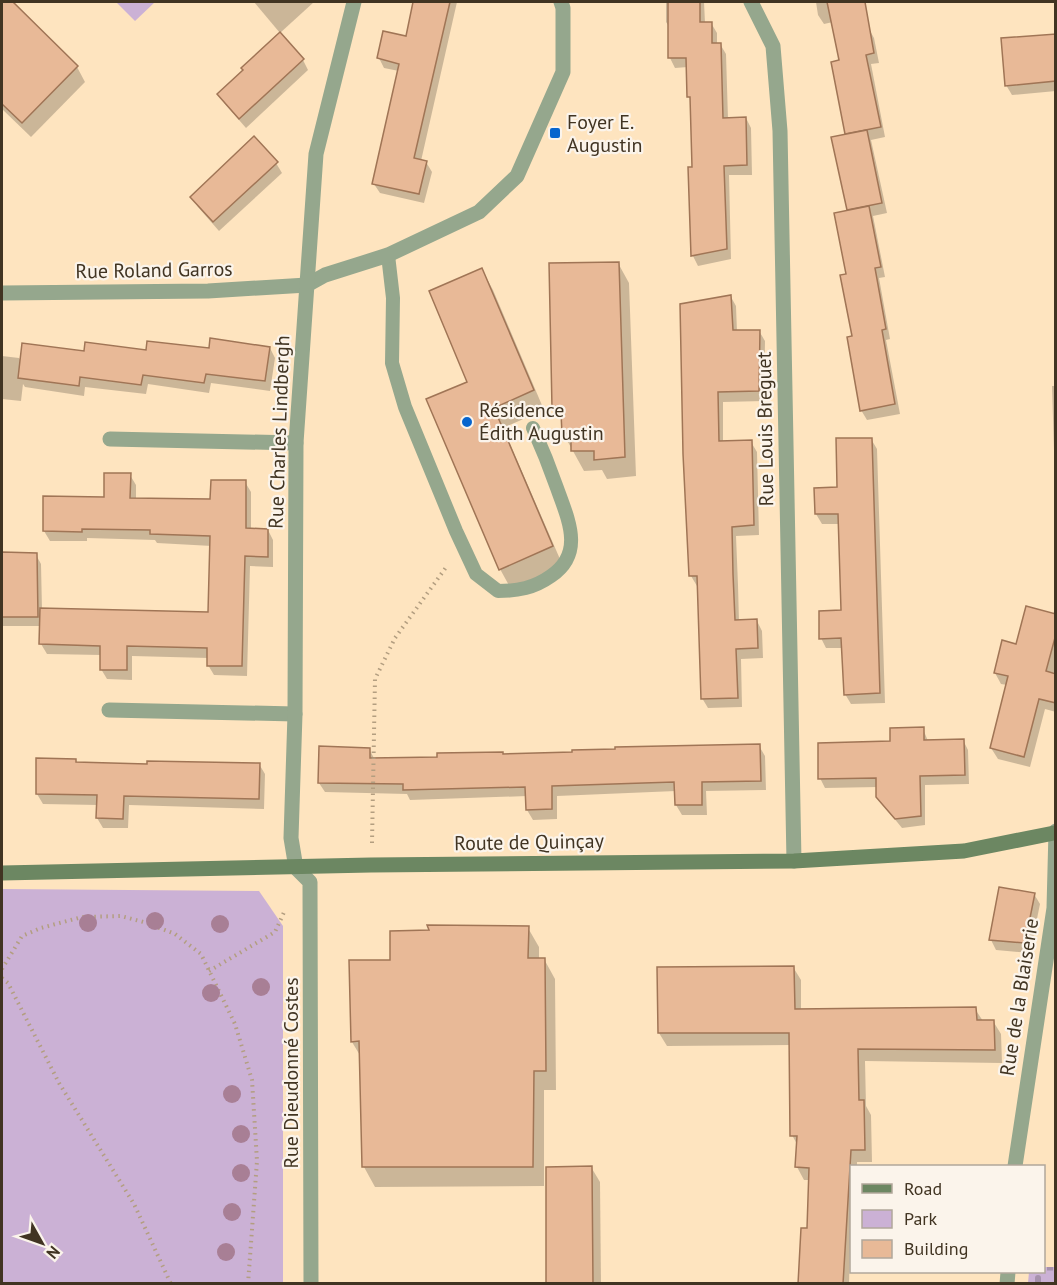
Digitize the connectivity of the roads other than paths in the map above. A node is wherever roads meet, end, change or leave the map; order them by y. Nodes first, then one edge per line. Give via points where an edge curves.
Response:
1 (354, 2) edge
2 (561, 2) edge
3 (750, 2) edge
4 (388, 255) junction
5 (307, 285) junction
6 (2, 293) edge
7 (533, 428) dead end
8 (110, 439) dead end
9 (296, 443) junction
10 (109, 710) dead end
11 (295, 714) junction
12 (1055, 833) edge
13 (794, 861) junction
14 (296, 868) junction
15 (2, 873) edge
16 (1014, 1165) edge
17 (311, 1284) edge

1 - 5 street, Rue Charles Lindbergh via 316,154
2 - 4 street via 563,72 517,176 478,212
3 - 13 street, Rue Louis Breguet via 773,46 780,130
4 - 5 street via 325,274
4 - 7 lane via 393,298 392,363 405,407 476,574 498,591 530,588 557,572 568,559 570,522
5 - 6 street, Rue Roland Garros via 208,291
5 - 9 street, Rue Charles Lindbergh
8 - 9 street
9 - 11 street, Rue Charles Lindbergh
10 - 11 street
11 - 14 street, Rue Charles Lindbergh via 291,838
12 - 13 street, Route de Quinçay via 964,851
12 - 16 street, Rue de la Blaiserie via 1054,908
13 - 14 street, Route de Quinçay
14 - 15 street, Route de Quinçay
14 - 17 street, Rue Dieudonné Costes via 310,882

